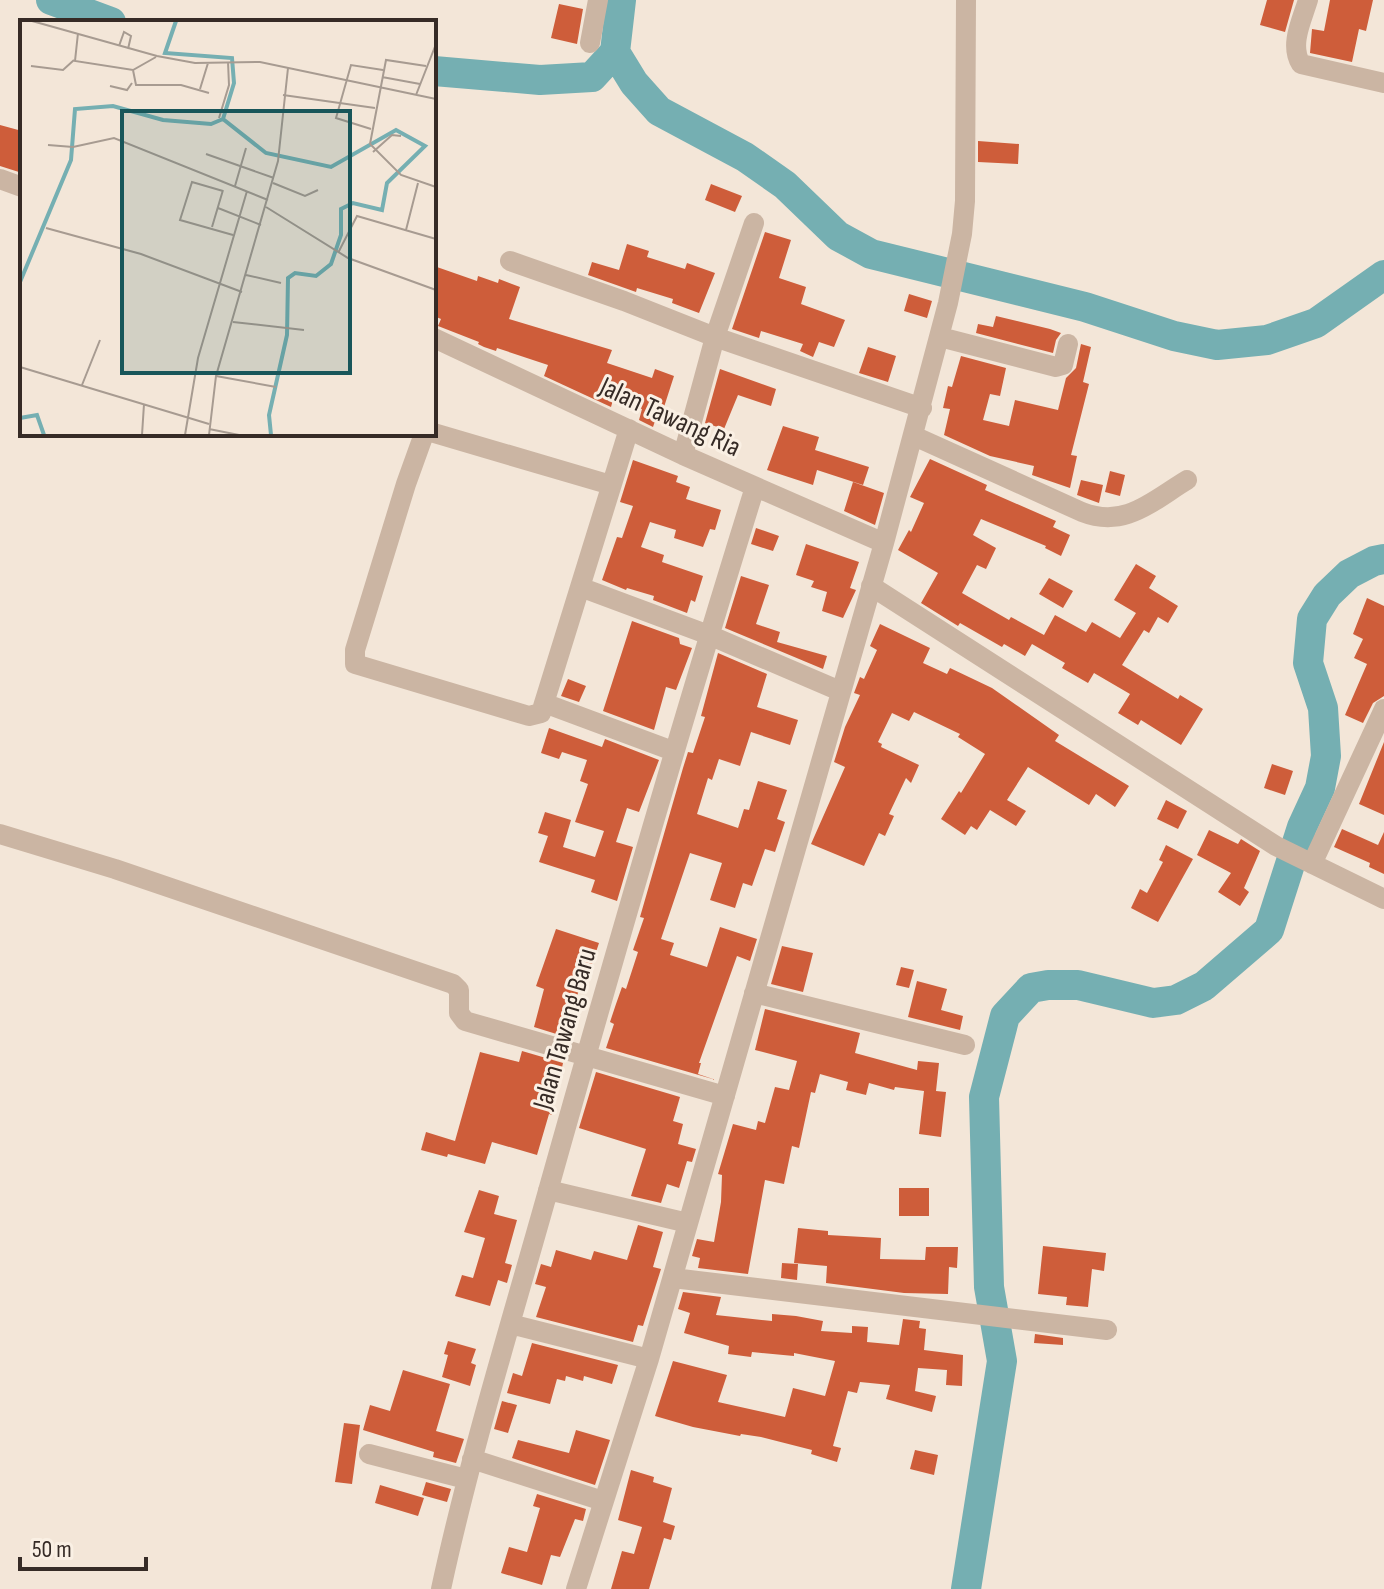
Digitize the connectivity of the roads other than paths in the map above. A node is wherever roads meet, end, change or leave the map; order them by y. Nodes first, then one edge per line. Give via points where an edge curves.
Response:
1 (598, 0) edge
2 (966, 0) edge
3 (1308, 0) edge
4 (590, 43) dead end
5 (1384, 83) edge
6 (0, 179) edge
7 (20, 186) edge
8 (754, 223) dead end
9 (510, 261) dead end
10 (715, 337) junction
11 (940, 337) junction
12 (436, 339) edge
13 (1068, 344) dead end
14 (922, 408) junction
15 (629, 429) junction
16 (436, 434) edge
17 (423, 436) edge
18 (914, 436) junction
19 (683, 455) junction
20 (1187, 480) dead end
21 (611, 485) junction
22 (755, 487) junction
23 (884, 543) junction
24 (871, 586) junction
25 (580, 587) junction
26 (709, 635) junction
27 (840, 691) junction
28 (544, 703) junction
29 (1384, 709) edge
30 (673, 751) junction
31 (0, 834) edge
32 (1310, 862) junction
33 (1384, 899) edge
34 (754, 993) junction
35 (965, 1045) dead end
36 (585, 1057) junction
37 (725, 1096) junction
38 (548, 1190) junction
39 (688, 1223) junction
40 (673, 1278) junction
41 (510, 1324) junction
42 (1107, 1330) dead end
43 (649, 1359) junction
44 (369, 1454) dead end
45 (472, 1459) junction
46 (466, 1479) junction
47 (603, 1501) junction
48 (441, 1589) edge
49 (576, 1589) edge

1 - 4 street
2 - 11 street via 965,201
3 - 5 street via 1296,44 1301,64
6 - 7 street
8 - 10 street
9 - 10 street
10 - 14 street
10 - 19 street
11 - 13 street via 1056,367 1063,365
11 - 14 street
12 - 15 street, Jalan Tawang Ria
14 - 18 street
15 - 19 street, Jalan Tawang Ria
15 - 21 street
16 - 21 street
17 - 28 street via 355,650 355,664 529,716 541,713
18 - 20 street via 1082,512 1110,519 1132,514
18 - 23 street
19 - 22 street, Jalan Tawang Ria
21 - 25 street
22 - 23 street, Jalan Tawang Ria
22 - 26 street, Jalan Tawang Baru
23 - 24 street
24 - 27 street
24 - 32 street via 1276,846
25 - 26 street
25 - 28 street
26 - 27 street
26 - 30 street, Jalan Tawang Baru
27 - 34 street
28 - 30 street
29 - 32 street
30 - 36 street, Jalan Tawang Baru
31 - 36 street via 453,984 465,1021
32 - 33 street
34 - 35 street
34 - 37 street
36 - 37 street
36 - 38 street, Jalan Tawang Baru
37 - 39 street
38 - 39 street
38 - 41 street, Jalan Tawang Baru
39 - 40 street
40 - 42 street
40 - 43 street
41 - 43 street
41 - 45 street, Jalan Tawang Baru
43 - 47 street
44 - 46 street
45 - 46 street, Jalan Tawang Baru
45 - 47 street
46 - 48 street, Jalan Tawang Baru
47 - 49 street

